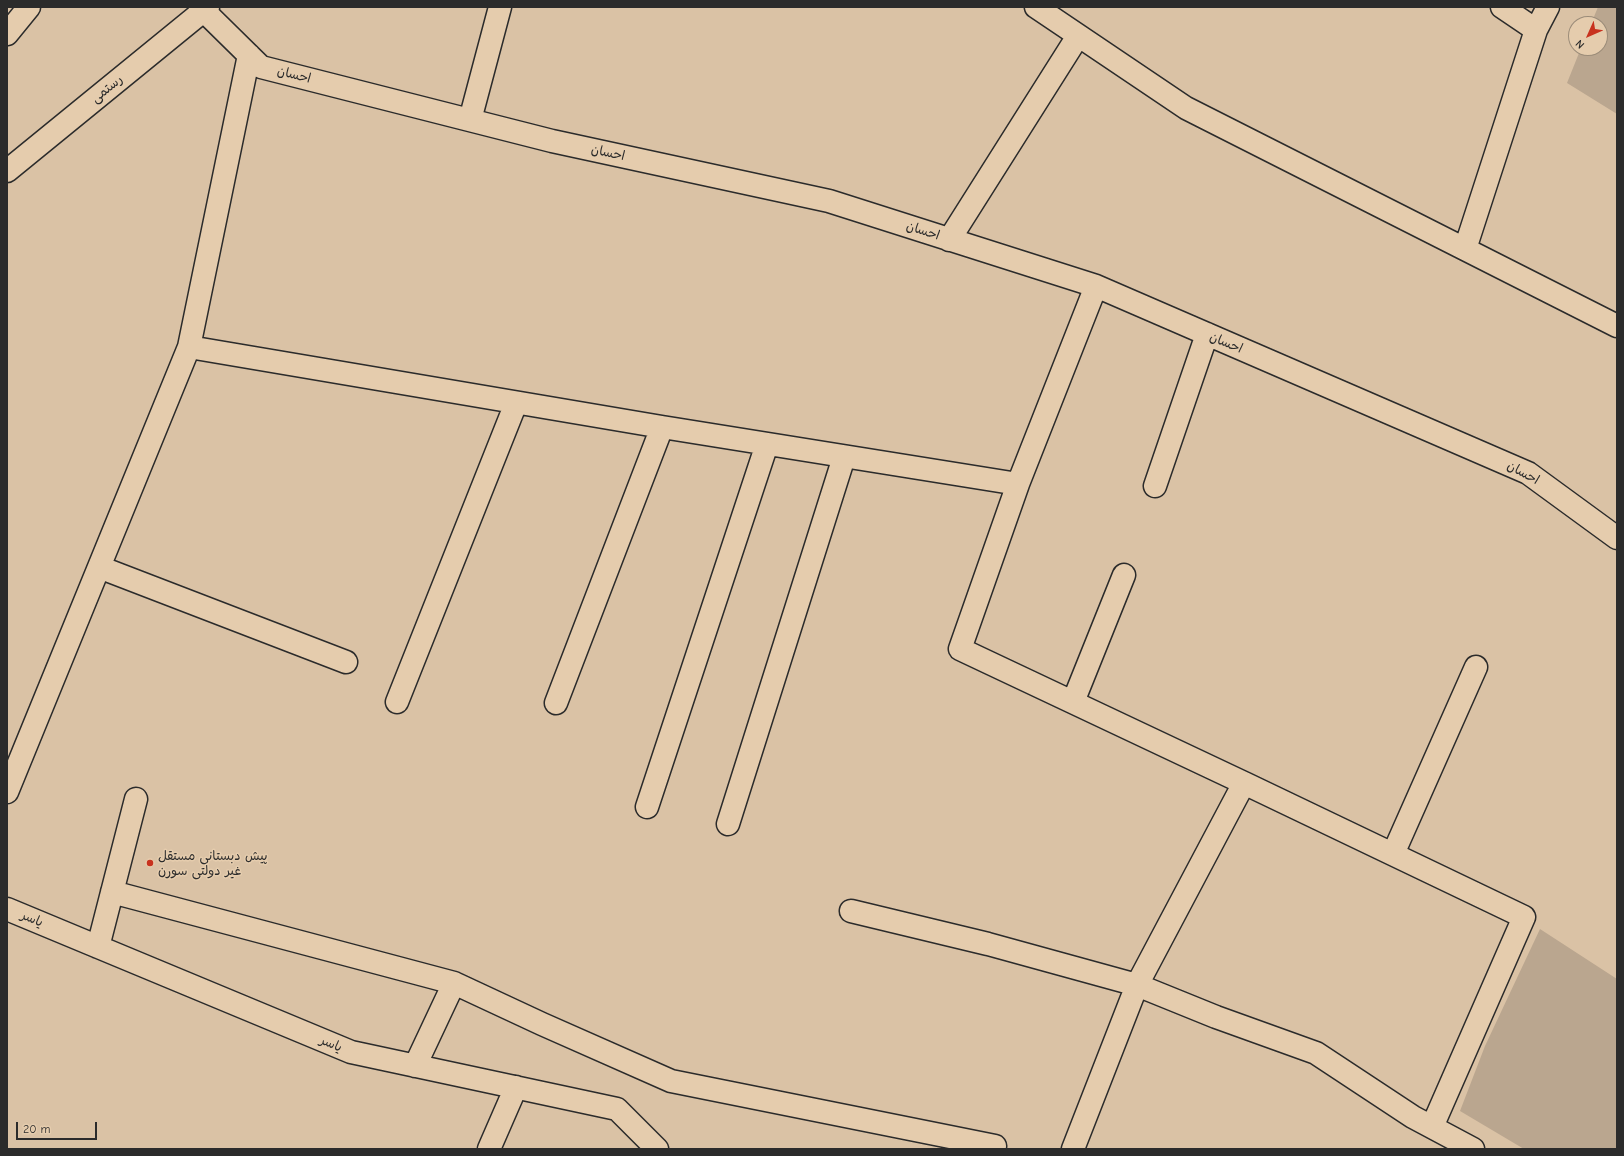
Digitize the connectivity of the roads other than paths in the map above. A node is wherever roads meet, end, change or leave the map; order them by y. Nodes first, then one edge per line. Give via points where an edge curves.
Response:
1 (29, 7) edge
2 (500, 7) edge
3 (1036, 7) edge
4 (1502, 7) edge
5 (1548, 7) edge
6 (204, 8) edge
7 (1536, 30) junction
8 (7, 34) edge
9 (1078, 36) junction
10 (249, 55) junction
11 (470, 120) junction
12 (7, 170) edge
13 (949, 240) junction
14 (1465, 249) junction
15 (1096, 286) junction
16 (1617, 326) edge
17 (1207, 334) junction
18 (189, 347) junction
19 (516, 403) junction
20 (662, 427) junction
21 (767, 444) junction
22 (844, 456) junction
23 (1018, 484) junction
24 (1155, 486) dead end
25 (1617, 538) edge
26 (99, 567) junction
27 (1124, 575) dead end
28 (346, 662) dead end
29 (1476, 667) dead end
30 (397, 702) dead end
31 (1074, 702) junction
32 (556, 703) dead end
33 (1244, 783) junction
34 (7, 792) edge
35 (136, 799) dead end
36 (647, 807) dead end
37 (728, 824) dead end
38 (1393, 854) junction
39 (112, 892) junction
40 (7, 909) edge
41 (850, 911) dead end
42 (98, 947) junction
43 (454, 983) junction
44 (1137, 985) junction
45 (415, 1066) junction
46 (516, 1087) junction
47 (1432, 1127) junction
48 (994, 1146) dead end
49 (489, 1149) edge
50 (657, 1149) edge
51 (1073, 1149) edge
52 (1473, 1149) edge

1 - 8 street
2 - 11 street
3 - 9 street
4 - 7 street
5 - 7 street
6 - 10 street, احسان
6 - 12 street, رستمی
7 - 14 street
9 - 13 street
9 - 14 street via 1186,108
10 - 11 street, احسان via 261,67
10 - 18 street
11 - 13 street, احسان via 552,141 829,201
13 - 15 street, احسان
14 - 16 street
15 - 17 street, احسان
15 - 23 street
17 - 24 street
17 - 25 street, احسان via 1528,473
18 - 19 street
18 - 26 street
19 - 20 street
19 - 30 street
20 - 21 street
20 - 32 street
21 - 22 street
21 - 36 street
22 - 23 street
22 - 37 street
23 - 31 street via 960,649
26 - 28 street
26 - 34 street
27 - 31 street
29 - 38 street
31 - 33 street
33 - 38 street
33 - 44 street
35 - 39 street
38 - 47 street via 1524,917
39 - 42 street
39 - 43 street
40 - 42 street, یاسر
41 - 44 street via 988,944
42 - 45 street, یاسر via 351,1052
43 - 45 street
43 - 48 street via 671,1080
44 - 47 street via 1316,1053
44 - 51 street
45 - 46 street, یاسر
46 - 49 street
46 - 50 street, یاسر via 617,1109
47 - 52 street

